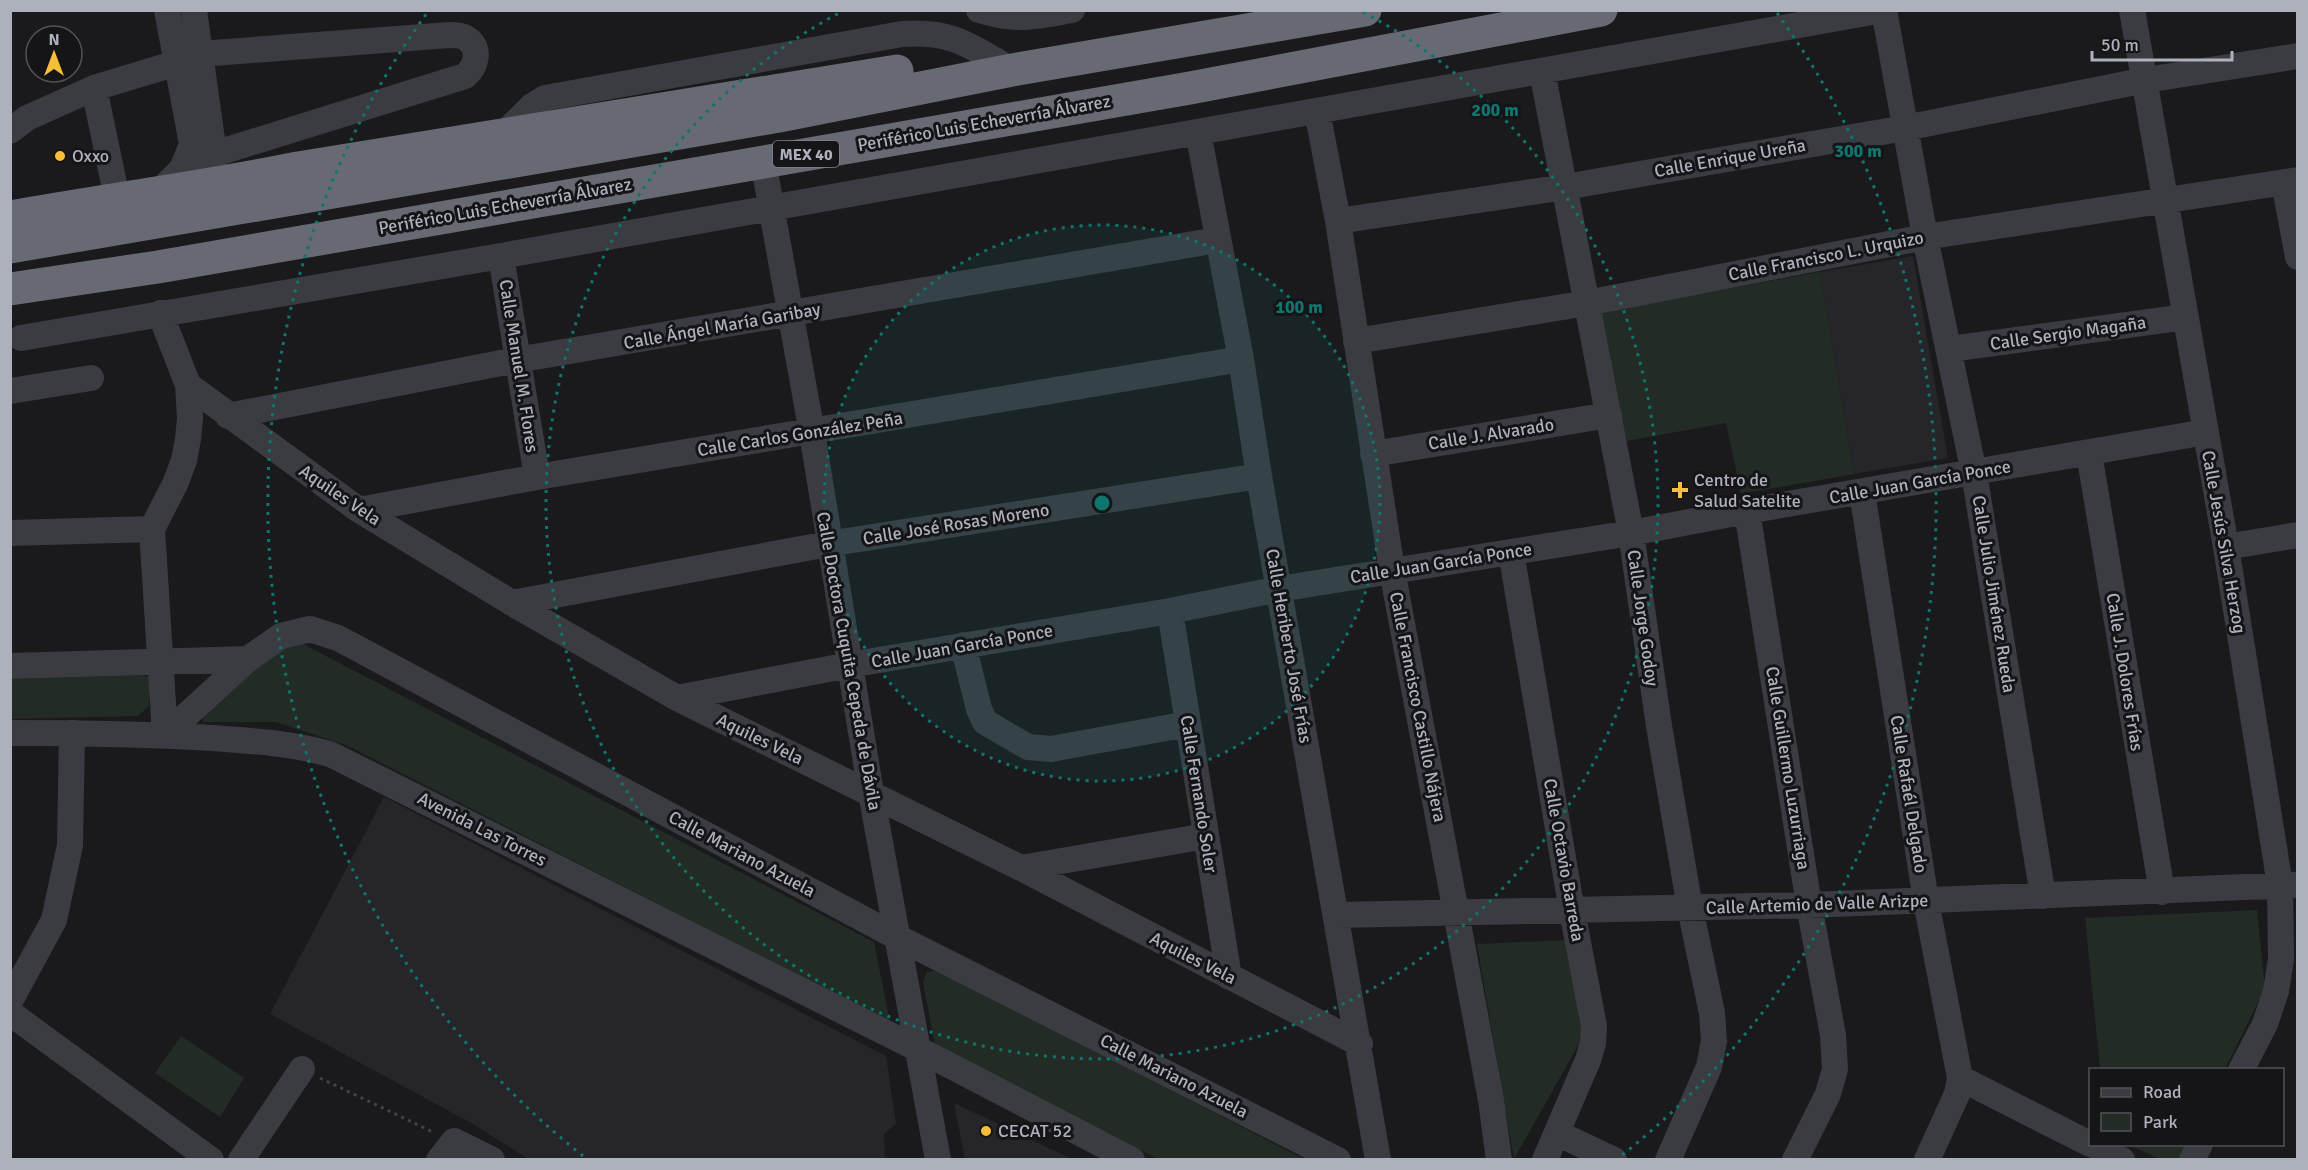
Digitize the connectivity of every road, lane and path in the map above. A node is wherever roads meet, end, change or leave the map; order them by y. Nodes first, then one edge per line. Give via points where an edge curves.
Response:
1 (167, 10) edge
2 (194, 10) edge
3 (979, 10) edge
4 (1072, 10) edge
5 (1365, 10) edge
6 (1601, 10) edge
7 (1883, 10) edge
8 (2132, 10) edge
9 (1330, 14) edge
10 (2298, 56) edge
11 (189, 59) junction
12 (1012, 70) junction
13 (1542, 71) junction
14 (2146, 80) junction
15 (94, 88) junction
16 (1317, 111) junction
17 (1905, 128) junction
18 (10, 131) edge
19 (1198, 132) junction
20 (207, 161) junction
21 (763, 161) junction
22 (298, 168) junction
23 (2291, 181) edge
24 (1565, 187) junction
25 (159, 192) junction
26 (117, 198) junction
27 (2167, 199) junction
28 (771, 207) junction
29 (10, 217) edge
30 (1338, 221) junction
31 (1925, 237) junction
32 (320, 238) junction
33 (1217, 240) junction
34 (286, 244) junction
35 (10, 247) edge
36 (501, 255) junction
37 (2298, 257) edge
38 (145, 268) junction
39 (10, 289) edge
40 (1587, 303) junction
41 (160, 313) junction
42 (789, 314) junction
43 (2186, 317) junction
44 (21, 338) dead end
45 (1356, 341) junction
46 (1950, 350) junction
47 (1241, 359) junction
48 (517, 360) junction
49 (91, 378) dead end
50 (188, 385) junction
51 (10, 391) edge
52 (1609, 415) junction
53 (228, 416) junction
54 (2206, 432) junction
55 (812, 433) junction
56 (2089, 453) junction
57 (1373, 454) junction
58 (1974, 473) junction
59 (1259, 476) junction
60 (537, 477) junction
61 (1862, 492) junction
62 (359, 510) junction
63 (1747, 511) junction
64 (152, 529) junction
65 (10, 533) edge
66 (1630, 533) junction
67 (2298, 535) edge
68 (828, 543) junction
69 (2226, 547) junction
70 (1510, 552) junction
71 (1392, 570) junction
72 (1279, 589) junction
73 (512, 603) junction
74 (1170, 611) junction
75 (963, 645) junction
76 (248, 659) junction
77 (159, 661) junction
78 (849, 664) junction
79 (10, 666) edge
80 (677, 698) junction
81 (1188, 724) junction
82 (10, 733) edge
83 (72, 733) junction
84 (165, 735) junction
85 (871, 793) junction
86 (1206, 836) junction
87 (1021, 868) junction
88 (2289, 885) edge
89 (2162, 892) junction
90 (2043, 896) junction
91 (1926, 901) junction
92 (1809, 905) junction
93 (1690, 908) junction
94 (1572, 911) junction
95 (1456, 913) junction
96 (1337, 915) junction
97 (897, 937) junction
98 (1230, 977) junction
99 (10, 1001) edge
100 (10, 1013) edge
101 (1360, 1044) junction
102 (920, 1050) junction
103 (2242, 1068) edge
104 (302, 1069) joint
105 (1960, 1078) junction
106 (1557, 1133) junction
107 (2089, 1143) edge
108 (2095, 1146) edge
109 (2199, 1146) edge
110 (446, 1150) edge
111 (211, 1160) edge
112 (241, 1160) edge
113 (492, 1160) edge
114 (938, 1160) edge
115 (1132, 1160) edge
116 (1338, 1160) edge
117 (1378, 1160) edge
118 (1499, 1160) edge
119 (1545, 1160) edge
120 (1614, 1160) edge
121 (1668, 1160) edge
122 (1795, 1160) edge
123 (1927, 1160) edge
124 (2122, 1160) edge
125 (2192, 1160) edge

1 - 11 street
2 - 11 street
3 - 4 street via 1023,18
5 - 9 highway, MEX 40
6 - 21 highway, Periférico Luis Echeverría Álvarez / MEX 40 via 1179,90
7 - 13 street
7 - 17 street, Calle Julio Jiménez Rueda
8 - 14 street, Calle Jesús Silva Herzog
9 - 12 highway, MEX 40
10 - 14 street, Calle Enrique Ureña
11 - 15 street
11 - 20 street
11 - 20 street via 449,35 464,37 474,45 477,57 474,69 465,76
12 - 22 highway via 962,61
12 - 35 highway, MEX 40 via 779,116
13 - 16 street
13 - 24 street, Calle Jorge Godoy
14 - 17 street, Calle Enrique Ureña
14 - 27 street, Calle Jesús Silva Herzog
15 - 18 street via 27,118
15 - 26 street
16 - 19 street
16 - 30 street, Calle Francisco Castillo Nájera
17 - 24 street, Calle Enrique Ureña
17 - 31 street, Calle Julio Jiménez Rueda
19 - 28 street
19 - 33 street, Calle Heriberto José Frías
20 - 22 highway
20 - 25 highway
20 - 25 street via 182,169
20 - 34 highway via 240,212
20 - 38 highway via 192,232 183,244
21 - 28 street, Calle Doctora Cuquita Cepeda de Dávila
21 - 32 highway, Periférico Luis Echeverría Álvarez / MEX 40
22 - 32 highway via 289,194 290,207 304,231
23 - 27 street, Calle Francisco L. Urquizo
23 - 37 street
24 - 30 street, Calle Enrique Ureña
24 - 40 street, Calle Jorge Godoy
25 - 26 highway
26 - 29 highway
26 - 38 highway via 131,213
27 - 31 street, Calle Francisco L. Urquizo
27 - 43 street, Calle Jesús Silva Herzog
28 - 36 street
28 - 42 street, Calle Doctora Cuquita Cepeda de Dávila
30 - 45 street, Calle Francisco Castillo Nájera
31 - 40 street, Calle Francisco L. Urquizo
31 - 46 street, Calle Julio Jiménez Rueda
32 - 34 highway, Periférico Luis Echeverría Álvarez / MEX 40
33 - 42 street, Calle Ángel María Garibay
33 - 47 street, Calle Heriberto José Frías
34 - 38 highway, Periférico Luis Echeverría Álvarez / MEX 40
36 - 41 street
36 - 48 street, Calle Manuel M. Flores
38 - 39 highway, Periférico Luis Echeverría Álvarez / MEX 40
40 - 45 street, Calle Francisco L. Urquizo
40 - 52 street, Calle Jorge Godoy
41 - 44 street
41 - 50 street
42 - 48 street, Calle Ángel María Garibay
42 - 55 street, Calle Doctora Cuquita Cepeda de Dávila
43 - 46 street, Calle Sergio Magaña
43 - 54 street, Calle Jesús Silva Herzog
45 - 57 street, Calle Francisco Castillo Nájera
46 - 58 street, Calle Julio Jiménez Rueda
47 - 55 street, Calle Carlos González Peña
47 - 59 street, Calle Heriberto José Frías
48 - 53 street, Calle Ángel María Garibay
48 - 60 street, Calle Manuel M. Flores
49 - 51 street
50 - 53 street, Aquiles Vela
50 - 64 street via 189,429 184,460
52 - 57 street, Calle J. Alvarado
52 - 66 street, Calle Jorge Godoy
53 - 62 street, Aquiles Vela
54 - 56 street, Calle Juan García Ponce
54 - 69 street, Calle Jesús Silva Herzog
55 - 60 street, Calle Carlos González Peña
55 - 68 street, Calle Doctora Cuquita Cepeda de Dávila
56 - 58 street, Calle Juan García Ponce
56 - 89 street, Calle J. Dolores Frías
57 - 71 street, Calle Francisco Castillo Nájera
58 - 61 street, Calle Juan García Ponce
58 - 90 street, Calle Julio Jiménez Rueda
59 - 68 street, Calle José Rosas Moreno
59 - 72 street, Calle Heriberto José Frías
60 - 62 street, Calle Carlos González Peña
61 - 63 street, Calle Juan García Ponce
61 - 91 street, Calle Rafaél Delgado
62 - 73 street, Aquiles Vela
63 - 66 street, Calle Juan García Ponce
63 - 92 street, Calle Guillermo Luzurriaga
64 - 65 street
64 - 77 street
66 - 70 street, Calle Juan García Ponce
66 - 93 street, Calle Jorge Godoy
67 - 69 street
68 - 73 street, Calle José Rosas Moreno
68 - 78 street, Calle Doctora Cuquita Cepeda de Dávila
69 - 88 street, Calle Jesús Silva Herzog
70 - 71 street, Calle Juan García Ponce
70 - 94 street, Calle Octavio Barreda
71 - 72 street, Calle Juan García Ponce
71 - 95 street, Calle Francisco Castillo Nájera
72 - 74 street, Calle Juan García Ponce
72 - 96 street, Calle Heriberto José Frías
73 - 80 street, Aquiles Vela
74 - 75 street, Calle Juan García Ponce
74 - 81 street, Calle Fernando Soler
75 - 78 street, Calle Juan García Ponce
75 - 81 street via 981,717 992,728 1028,747 1051,749
76 - 77 street
76 - 84 street, Calle Mariano Azuela
76 - 97 street, Calle Mariano Azuela via 281,636 310,629 338,638
77 - 79 street
77 - 84 street
78 - 80 street, Calle Juan García Ponce
78 - 85 street, Calle Doctora Cuquita Cepeda de Dávila
80 - 85 street, Aquiles Vela
81 - 86 street, Calle Fernando Soler
82 - 83 street, Avenida Las Torres
83 - 84 street, Avenida Las Torres
83 - 99 street via 70,845 54,920
84 - 102 street, Avenida Las Torres via 273,742 330,754
85 - 87 street, Aquiles Vela
85 - 97 street, Calle Doctora Cuquita Cepeda de Dávila
86 - 87 street
86 - 98 street, Calle Fernando Soler
87 - 98 street, Aquiles Vela
88 - 89 street, Calle Artemio de Valle Arizpe
88 - 103 street, Calle Jesús Silva Herzog via 2276,991 2265,1024
89 - 90 street, Calle Artemio de Valle Arizpe
90 - 91 street, Calle Artemio de Valle Arizpe
91 - 92 street, Calle Artemio de Valle Arizpe
91 - 105 street, Calle Rafaél Delgado
92 - 93 street, Calle Artemio de Valle Arizpe
92 - 122 street, Calle Guillermo Luzurriaga via 1833,1035 1835,1069 1828,1094
93 - 94 street, Calle Artemio de Valle Arizpe
93 - 121 street, Calle Jorge Godoy via 1712,1013 1714,1041 1709,1067
94 - 95 street, Calle Artemio de Valle Arizpe
94 - 106 street, Calle Octavio Barreda via 1594,1026 1593,1043
95 - 96 street, Calle Artemio de Valle Arizpe
95 - 118 street, Calle Francisco Castillo Nájera
96 - 101 street, Calle Heriberto José Frías
97 - 102 street, Calle Doctora Cuquita Cepeda de Dávila
97 - 116 street, Calle Mariano Azuela
98 - 101 street, Aquiles Vela
100 - 111 street
101 - 117 street, Calle Heriberto José Frías
102 - 114 street, Calle Doctora Cuquita Cepeda de Dávila
102 - 115 street, Avenida Las Torres
104 - 110 path
104 - 112 street
105 - 107 street
105 - 123 street, Calle Rafaél Delgado via 1957,1094
106 - 119 street, Calle Octavio Barreda
106 - 120 street
108 - 124 street
109 - 125 street
110 - 113 street

